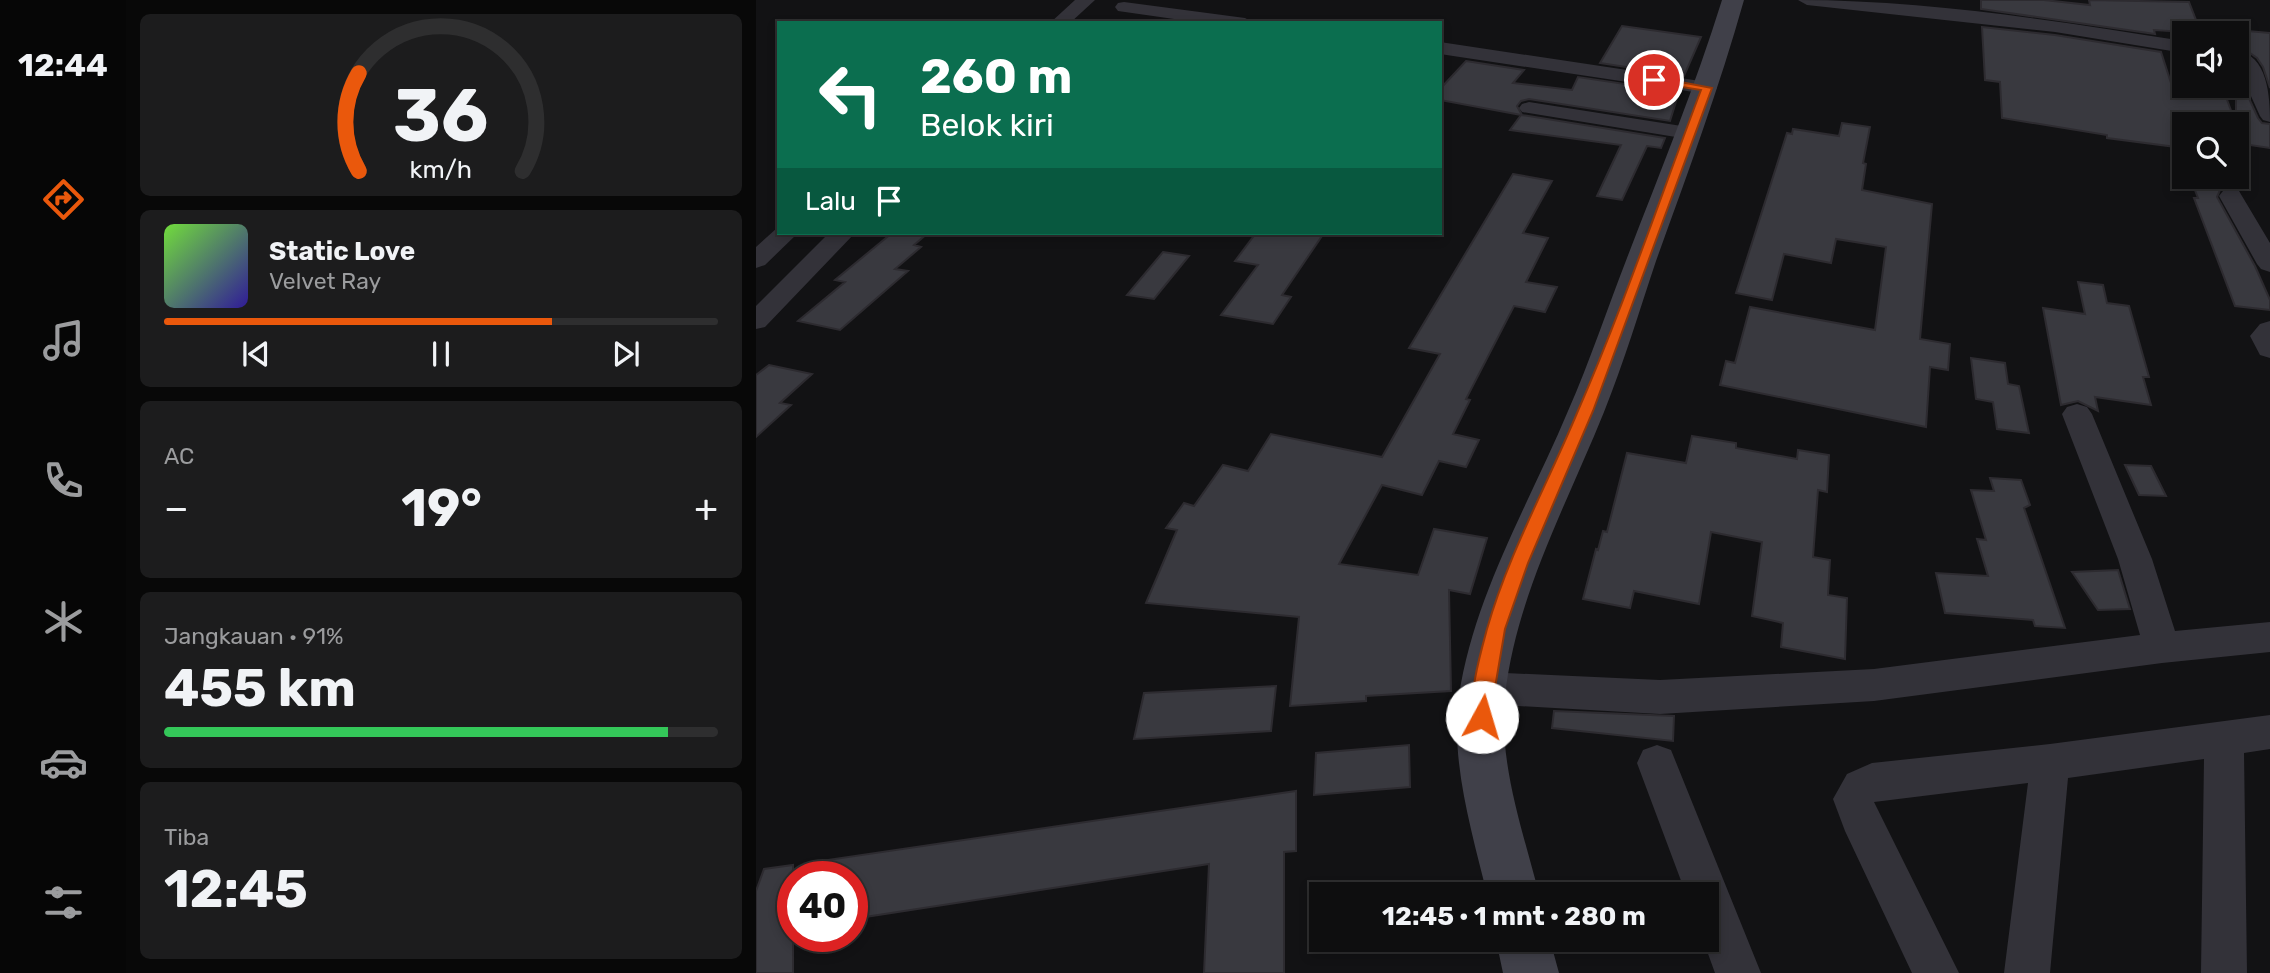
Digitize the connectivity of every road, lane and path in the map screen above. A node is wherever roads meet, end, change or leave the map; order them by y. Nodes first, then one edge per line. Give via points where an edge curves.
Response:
1 (1086, 0) edge
2 (1733, 0) edge
3 (1807, 0) edge
4 (1123, 7) edge
5 (1061, 21) edge
6 (1230, 21) edge
7 (2172, 45) edge
8 (1442, 48) edge
9 (2249, 56) edge
10 (2270, 59) edge
11 (2249, 67) edge
12 (1707, 88) junction
13 (1529, 108) dead end
14 (2270, 116) edge
15 (1688, 133) junction
16 (2231, 196) dead end
17 (784, 235) edge
18 (841, 235) edge
19 (756, 260) edge
20 (2269, 261) edge
21 (756, 321) edge
22 (2270, 330) edge
23 (2270, 349) edge
24 (2077, 414) dead end
25 (2269, 638) edge
26 (2161, 648) junction
27 (1484, 688) junction
28 (2270, 732) edge
29 (2224, 740) junction
30 (2050, 762) junction
31 (1657, 763) dead end
32 (1510, 882) edge
33 (1526, 952) edge
34 (1531, 973) edge
35 (1738, 973) edge
36 (1936, 973) edge
37 (2027, 973) edge
38 (2224, 973) edge

1 - 5 street
2 - 12 street
3 - 7 street via 2055,26
4 - 6 street
8 - 12 street
9 - 10 street
11 - 14 street
12 - 15 street
13 - 15 street
15 - 27 street via 1586,411 1520,563 1496,629
16 - 20 street
17 - 19 street
18 - 21 street
22 - 23 street via 2264,336
24 - 26 street via 2135,559
25 - 26 street
26 - 27 street via 1874,685 1660,697
27 - 32 street via 1482,736
28 - 29 street
29 - 30 street
29 - 38 street
30 - 36 street via 1872,782 1861,787 1853,799
30 - 37 street
31 - 35 street
33 - 34 street

